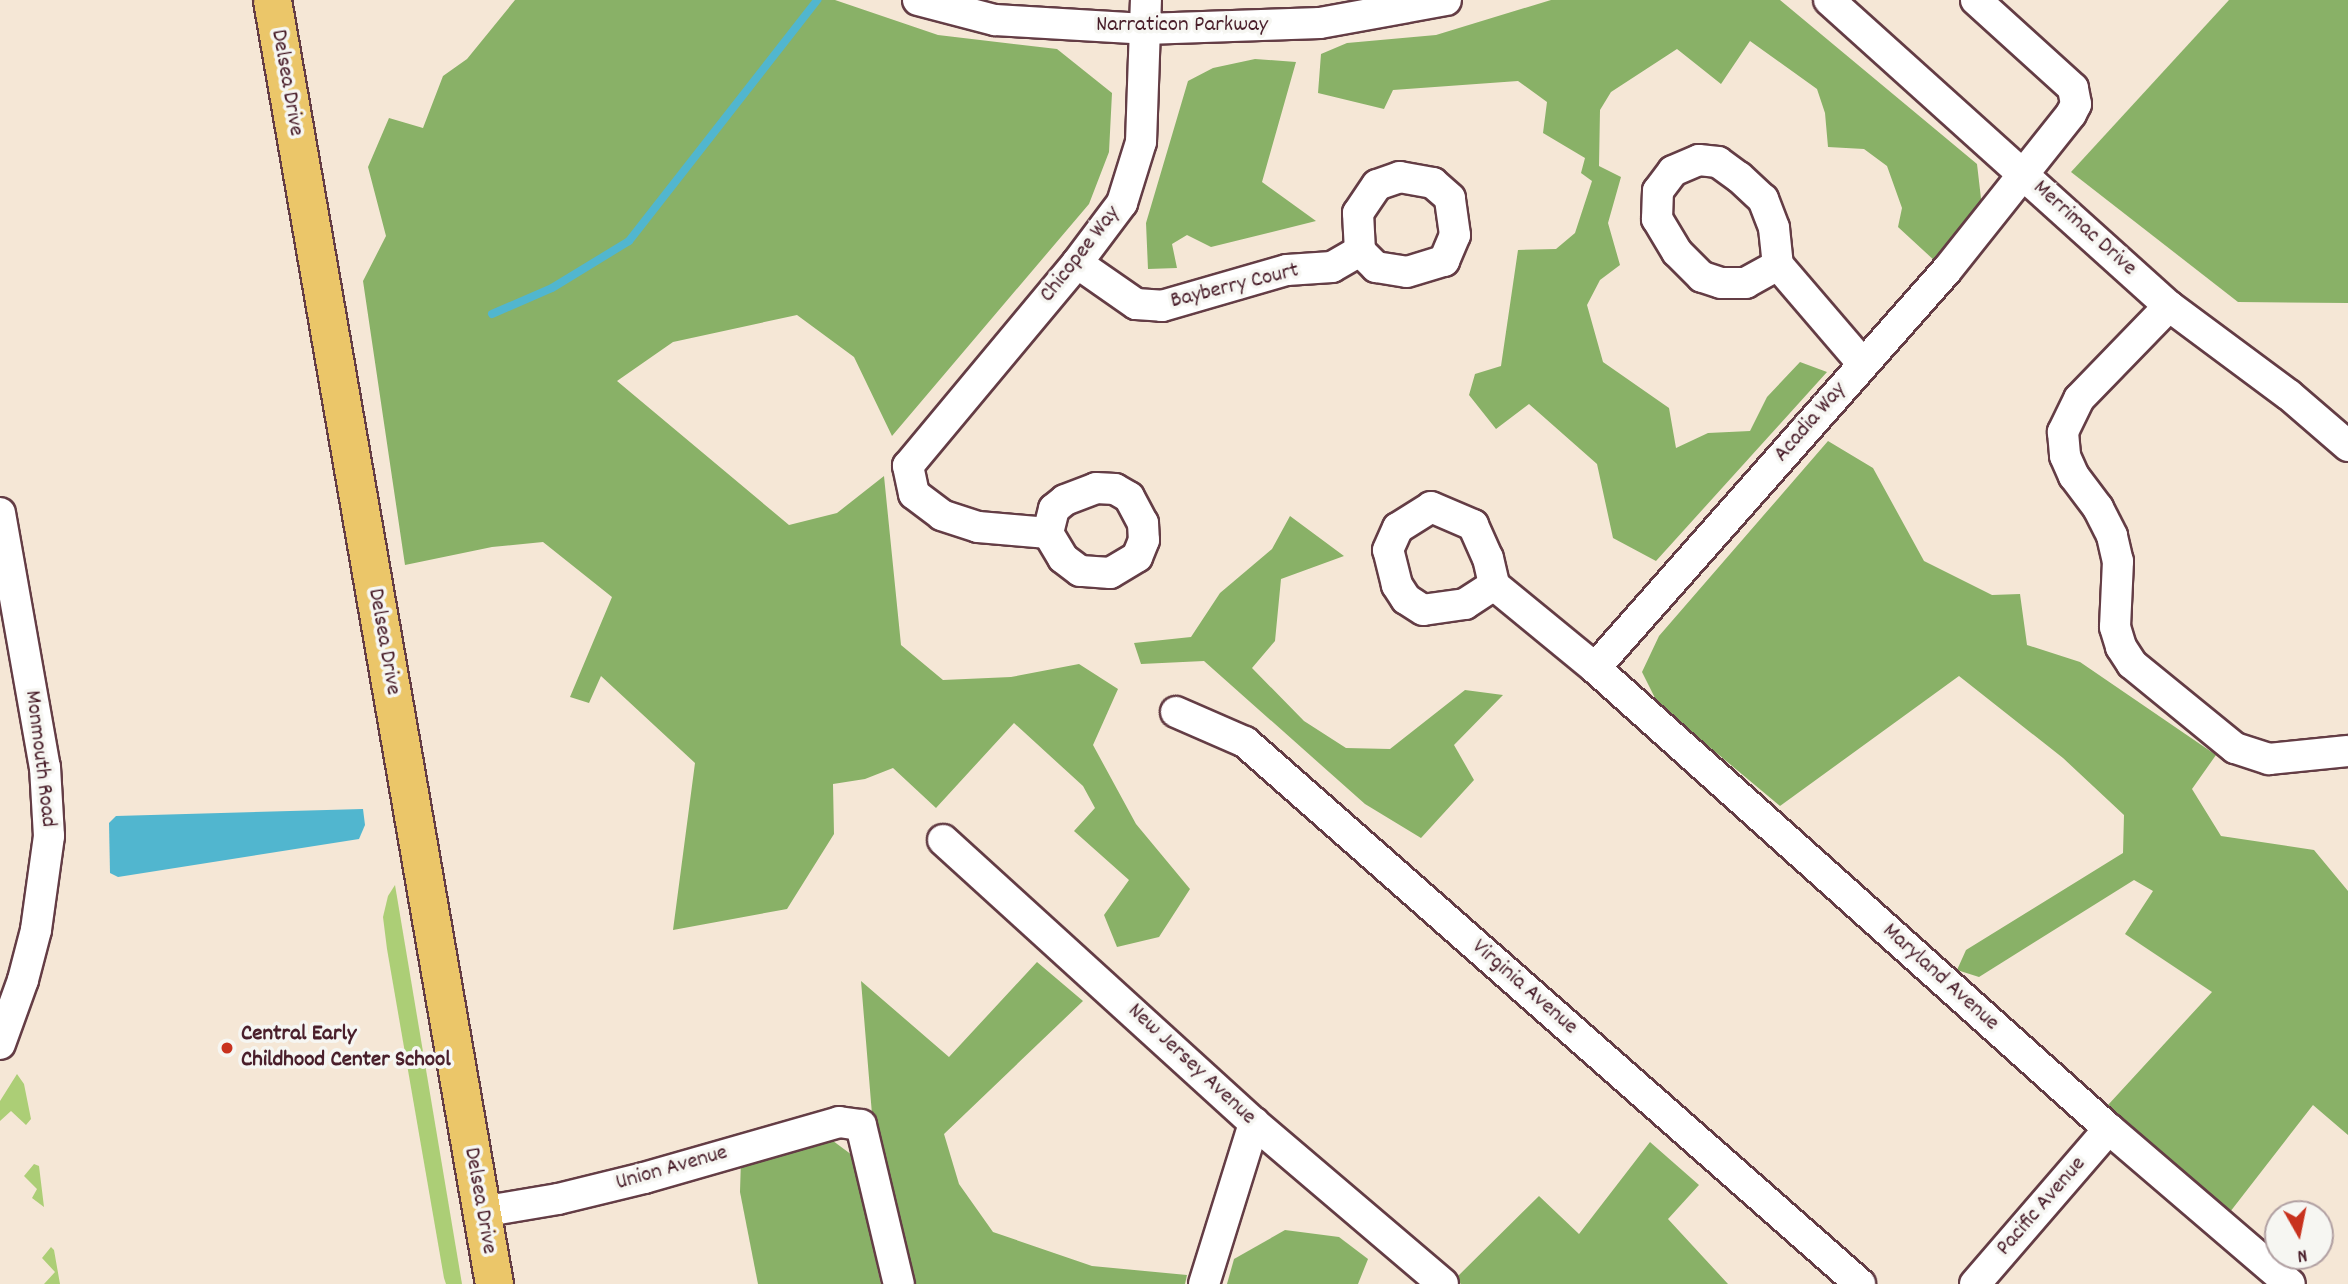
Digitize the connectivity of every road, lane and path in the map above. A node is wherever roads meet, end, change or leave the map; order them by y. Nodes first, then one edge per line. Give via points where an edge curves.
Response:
1 (272, 0) edge
2 (918, 0) edge
3 (1446, 0) edge
4 (1829, 0) edge
5 (1976, 0) edge
6 (1146, 15) edge
7 (2024, 176) junction
8 (1360, 251) dead end
9 (1077, 263) junction
10 (1778, 265) junction
11 (2169, 306) junction
12 (1863, 364) junction
13 (2348, 446) edge
14 (0, 513) edge
15 (1048, 533) dead end
16 (1494, 585) dead end
17 (12, 653) edge
18 (1595, 668) junction
19 (1176, 712) dead end
20 (2348, 751) edge
21 (943, 840) dead end
22 (0, 1044) edge
23 (1254, 1123) junction
24 (2109, 1129) junction
25 (481, 1212) junction
26 (494, 1284) edge
27 (899, 1284) edge
28 (1204, 1284) edge
29 (1443, 1284) edge
30 (1860, 1284) edge
31 (1975, 1284) edge
32 (2290, 1284) edge

1 - 25 main road, Delsea Drive
2 - 6 street, Narraticon Parkway via 995,20
3 - 6 street, Narraticon Parkway via 1320,23
4 - 7 street, Merrimac Drive
5 - 7 street, Acadia Way via 2066,81 2076,96 2071,114
6 - 9 street, Chicopee Way via 1142,142 1122,202
7 - 11 street, Merrimac Drive
7 - 12 street, Acadia Way
8 - 9 street, Bayberry Court via 1332,267 1287,270 1161,306 1136,304
9 - 15 street, Chicopee Way via 908,466 914,494 942,515 978,527
10 - 10 street via 1774,228 1763,199 1718,162 1699,160 1673,171 1658,191 1657,219 1677,252 1702,277 1746,283
10 - 12 street
11 - 13 street, Merrimac Drive via 2289,395
11 - 20 street via 2079,399 2063,432 2064,456 2112,536 2118,561 2115,627 2121,647 2132,664 2235,748 2269,759
12 - 18 street, Acadia Way
14 - 17 street, Monmouth Road
16 - 18 street, Maryland Avenue
17 - 22 street, Monmouth Road via 44,767 50,836 36,930
18 - 24 street, Maryland Avenue
19 - 30 street, Virginia Avenue via 1245,742
21 - 23 street, New Jersey Avenue
23 - 28 street
23 - 29 street, New Jersey Avenue
24 - 31 street, Pacific Avenue
24 - 32 street, Maryland Avenue
25 - 26 main road, Delsea Drive
25 - 27 street, Union Avenue via 644,1178 839,1122 861,1125

